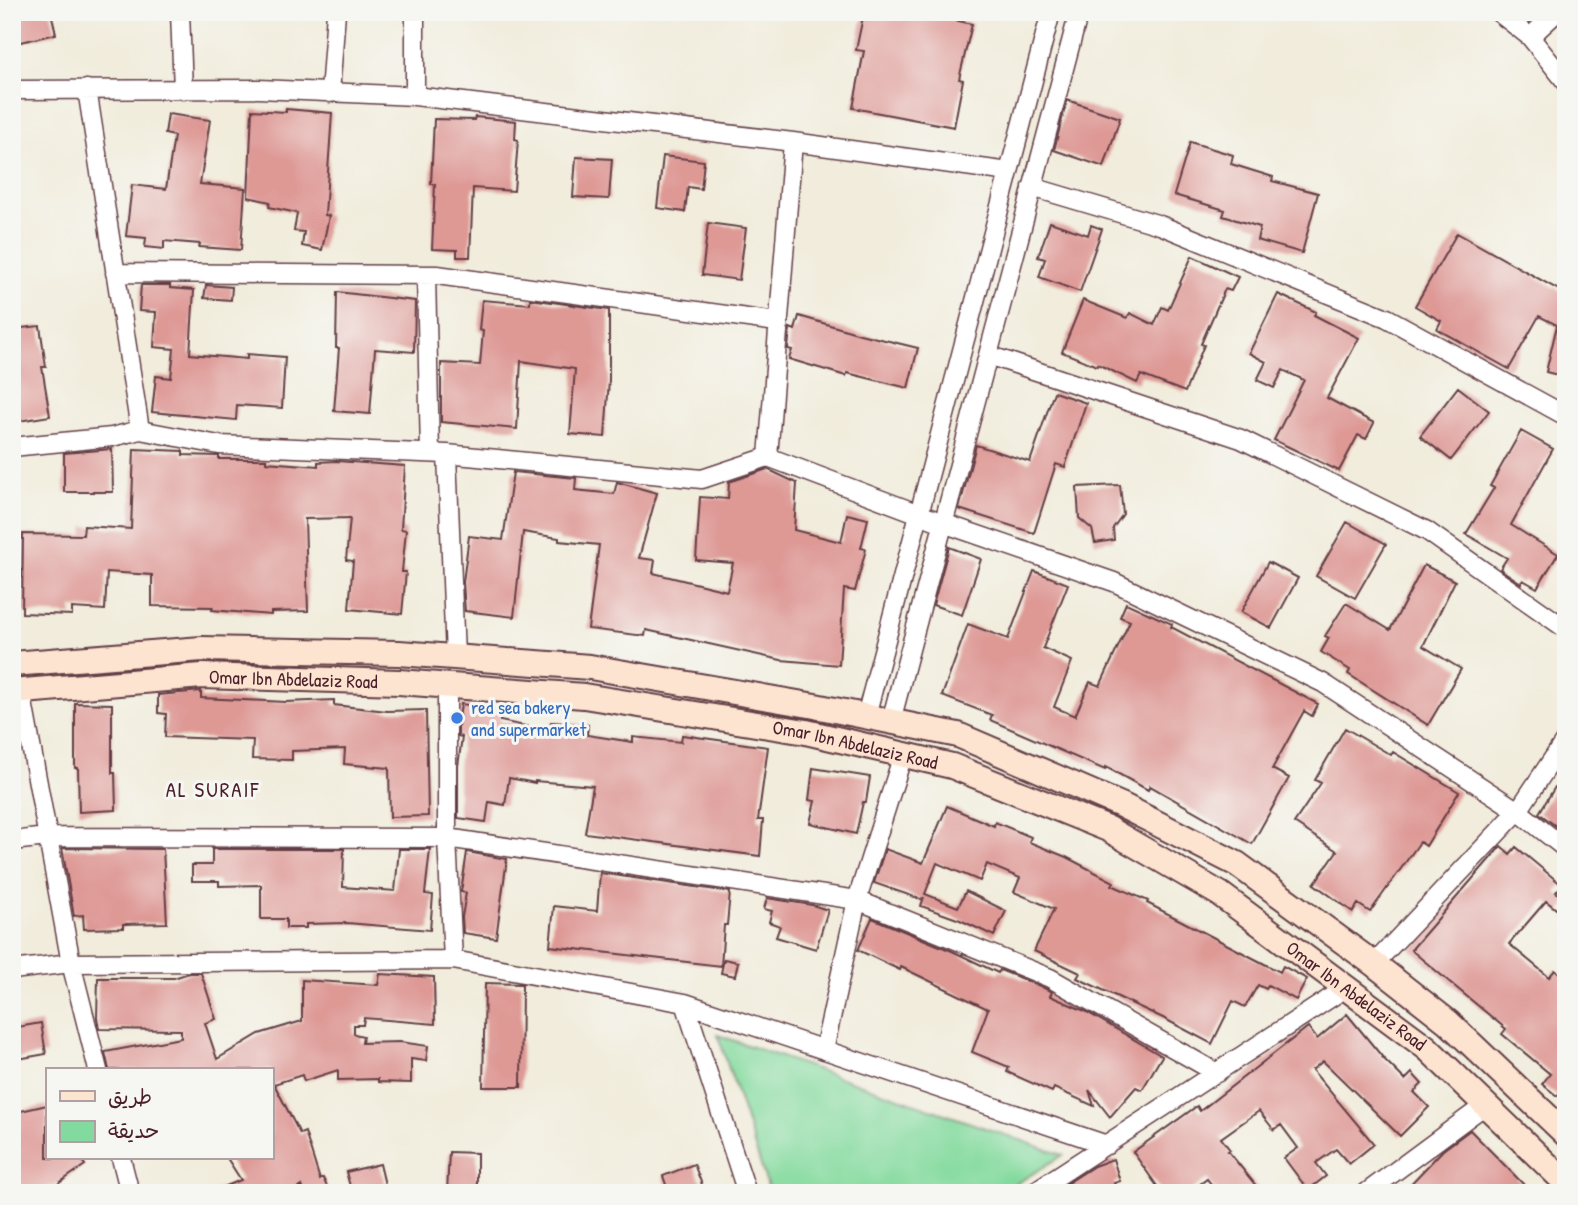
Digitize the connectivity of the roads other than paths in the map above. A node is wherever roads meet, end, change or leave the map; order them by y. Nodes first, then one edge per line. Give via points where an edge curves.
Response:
1 (180, 12) edge
2 (336, 12) edge
3 (415, 12) edge
4 (1051, 12) edge
5 (1079, 12) edge
6 (1498, 12) edge
7 (1557, 12) edge
8 (1530, 37) junction
9 (1566, 82) edge
10 (87, 89) junction
11 (12, 90) edge
12 (183, 90) junction
13 (330, 93) junction
14 (415, 96) junction
15 (793, 142) junction
16 (1009, 172) junction
17 (1032, 187) junction
18 (115, 273) junction
19 (426, 275) junction
20 (777, 322) junction
21 (988, 355) junction
22 (1566, 416) edge
23 (140, 430) junction
24 (12, 447) edge
25 (439, 454) junction
26 (768, 457) junction
27 (919, 513) junction
28 (943, 523) junction
29 (1566, 629) edge
30 (455, 657) junction
31 (12, 664) edge
32 (447, 685) junction
33 (16, 692) edge
34 (866, 716) junction
35 (891, 721) junction
36 (1566, 739) edge
37 (903, 755) junction
38 (1518, 811) junction
39 (47, 837) junction
40 (447, 838) junction
41 (12, 841) edge
42 (1566, 849) edge
43 (857, 900) junction
44 (453, 960) junction
45 (71, 963) junction
46 (1374, 964) junction
47 (12, 970) edge
48 (1347, 987) junction
49 (685, 1003) junction
50 (824, 1050) junction
51 (97, 1068) edge
52 (1217, 1073) junction
53 (1485, 1105) junction
54 (1566, 1134) edge
55 (1107, 1145) junction
56 (122, 1160) edge
57 (1566, 1183) edge
58 (130, 1193) edge
59 (747, 1193) edge
60 (1032, 1193) edge
61 (1366, 1193) edge

1 - 12 street
2 - 13 street
3 - 14 street
4 - 16 street
5 - 17 street
6 - 8 street
7 - 8 street
8 - 9 street
10 - 11 street
10 - 12 street
10 - 18 street
12 - 13 street
13 - 14 street
14 - 15 street
15 - 16 street
15 - 20 street
16 - 27 street
17 - 21 street
17 - 22 street via 1160,225 1387,318
18 - 19 street
18 - 23 street
19 - 20 street
19 - 25 street
20 - 26 street
21 - 28 street
21 - 29 street via 1241,439 1427,531
23 - 24 street
23 - 25 street via 219,444
25 - 26 street via 702,479
25 - 30 street
26 - 27 street
27 - 28 street
27 - 34 street
28 - 35 street
28 - 38 street via 1114,582 1323,683
30 - 31 main road, Omar Ibn Abdelaziz Road via 202,649
30 - 34 main road, Omar Ibn Abdelaziz Road via 590,667
32 - 33 main road, Omar Ibn Abdelaziz Road via 202,676
32 - 37 main road, Omar Ibn Abdelaziz Road via 584,696 806,732
32 - 40 street
33 - 39 street
34 - 35 main road, Omar Ibn Abdelaziz Road
35 - 46 main road, Omar Ibn Abdelaziz Road via 958,735 1133,811 1237,864
36 - 38 street
37 - 43 street
37 - 48 main road, Omar Ibn Abdelaziz Road via 952,766 1108,829 1220,894
38 - 42 street
38 - 46 street
39 - 40 street
39 - 41 street
39 - 45 street
40 - 43 street
40 - 44 street
43 - 50 street
43 - 52 street via 1050,978
44 - 45 street
44 - 49 street
45 - 47 street
45 - 51 street
46 - 54 main road, Omar Ibn Abdelaziz Road via 1448,1022
48 - 52 street
48 - 53 main road, Omar Ibn Abdelaziz Road via 1427,1048
49 - 50 street
49 - 59 street
50 - 55 street
52 - 55 street
53 - 57 main road, Omar Ibn Abdelaziz Road
53 - 61 street
55 - 60 street
56 - 58 street

